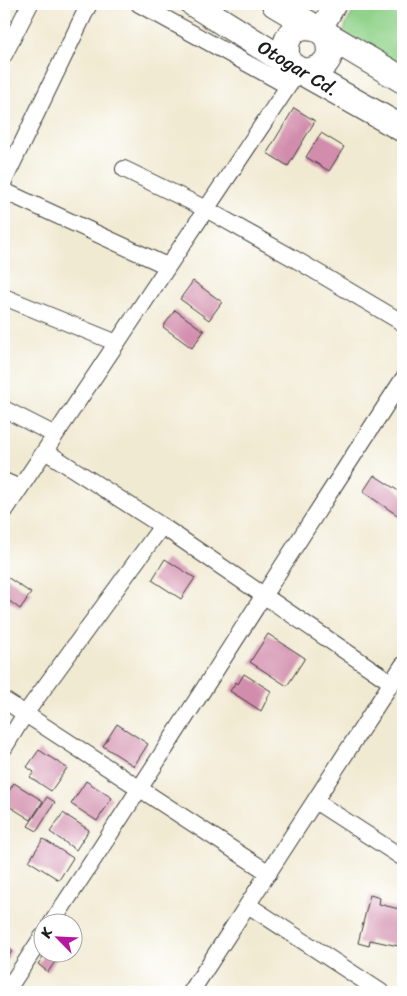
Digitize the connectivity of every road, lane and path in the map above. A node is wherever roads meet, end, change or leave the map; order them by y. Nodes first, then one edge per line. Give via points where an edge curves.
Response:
1 (30, 4) edge
2 (89, 4) edge
3 (139, 4) edge
4 (194, 4) edge
5 (275, 4) edge
6 (335, 4) edge
7 (320, 31) junction
8 (4, 55) edge
9 (294, 73) junction
10 (403, 80) edge
11 (403, 129) edge
12 (124, 169) dead end
13 (4, 181) edge
14 (4, 191) edge
15 (206, 209) junction
16 (168, 266) junction
17 (4, 298) edge
18 (403, 323) edge
19 (117, 343) junction
20 (403, 379) edge
21 (4, 409) edge
22 (55, 435) junction
23 (45, 451) junction
24 (4, 481) edge
25 (20, 488) junction
26 (4, 512) edge
27 (162, 526) junction
28 (264, 594) junction
29 (399, 675) edge
30 (4, 700) edge
31 (25, 714) junction
32 (4, 748) edge
33 (141, 789) junction
34 (315, 801) junction
35 (403, 858) edge
36 (269, 873) junction
37 (248, 905) junction
38 (59, 914) edge
39 (32, 952) edge
40 (6, 992) edge
41 (191, 992) edge
42 (381, 992) edge

1 - 8 street
2 - 13 street
3 - 9 street
4 - 9 main road, Otogar Cd.
5 - 7 main road
6 - 7 street
7 - 9 main road via 330,50 325,63 313,71
7 - 9 main road via 307,26 292,32 288,38 285,53
7 - 10 main road
9 - 11 main road, Otogar Cd.
9 - 15 street
12 - 15 street
14 - 16 street
15 - 16 street
15 - 18 street
16 - 19 street
17 - 19 street
19 - 22 street
20 - 28 street
21 - 22 street
22 - 23 street
23 - 25 street
23 - 27 street
24 - 25 street
25 - 26 street
27 - 28 street
27 - 31 street
28 - 29 street
28 - 33 street
29 - 34 street
30 - 31 street
31 - 32 street
31 - 33 street
33 - 36 street
33 - 38 street
34 - 35 street
34 - 36 street
36 - 37 street
37 - 41 street
37 - 42 street
39 - 40 street

